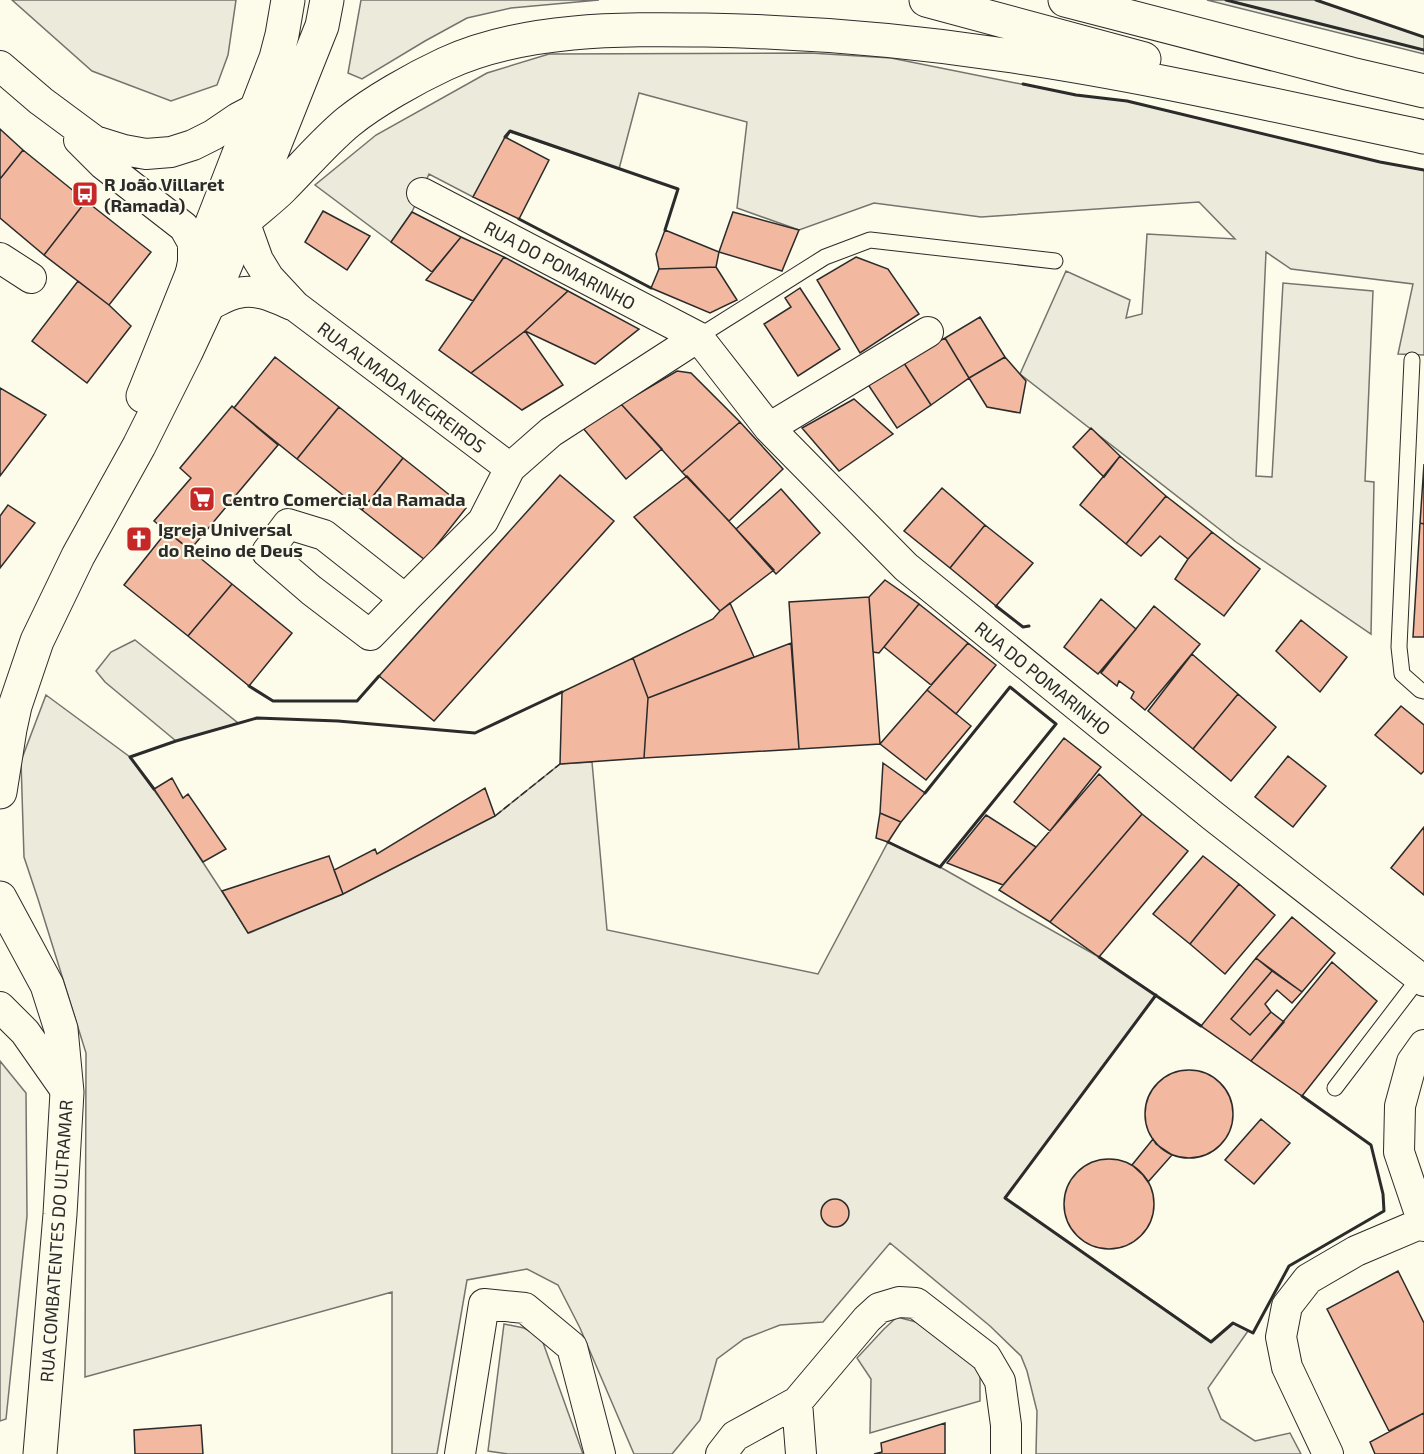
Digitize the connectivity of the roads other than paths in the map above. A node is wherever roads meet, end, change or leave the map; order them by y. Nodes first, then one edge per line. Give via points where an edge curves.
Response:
1 (288, 0) edge
2 (327, 0) edge
3 (926, 0) edge
4 (1077, 2) edge
5 (0, 66) edge
6 (1424, 91) edge
7 (41, 101) junction
8 (257, 108) junction
9 (1424, 135) edge
10 (422, 193) dead end
11 (244, 221) junction
12 (0, 258) edge
13 (1055, 261) dead end
14 (31, 278) dead end
15 (198, 295) junction
16 (295, 306) junction
17 (928, 332) dead end
18 (698, 337) junction
19 (1412, 360) dead end
20 (769, 428) junction
21 (510, 468) junction
22 (405, 599) dead end
23 (37, 641) junction
24 (1424, 691) edge
25 (0, 692) edge
26 (0, 792) edge
27 (0, 898) edge
28 (1422, 980) edge
29 (0, 1007) edge
30 (1424, 1045) edge
31 (1335, 1088) dead end
32 (66, 1092) junction
33 (1423, 1224) edge
34 (797, 1402) junction
35 (40, 1454) edge
36 (460, 1454) edge
37 (600, 1454) edge
38 (722, 1454) edge
39 (801, 1454) edge
40 (1006, 1454) edge
41 (1328, 1454) edge

1 - 8 main road via 276,58
2 - 11 main road via 322,26
3 - 9 main road
4 - 6 main road
5 - 7 street
7 - 8 street via 96,141 146,154 193,145
7 - 15 street via 104,164 184,227 193,243
8 - 15 main road
9 - 11 main road via 1082,67 937,46 809,34 610,31 521,41 480,50 445,64 352,119
10 - 18 street, RUA DO POMARINHO
11 - 15 main road
11 - 16 street, RUA ALMADA NEGREIROS via 258,261
12 - 14 street
13 - 18 lane via 870,240 825,257
15 - 16 street, RUA ALMADA NEGREIROS via 252,292
15 - 23 main road
16 - 21 street, RUA ALMADA NEGREIROS
17 - 20 street
18 - 20 street, RUA DO POMARINHO
18 - 21 street via 551,432
19 - 24 lane via 1399,647 1402,674
20 - 28 street, RUA DO POMARINHO via 906,567
21 - 22 street via 483,521
23 - 25 main road
23 - 26 main road via 13,714
27 - 32 main road, RUA COMBATENTES DO ULTRAMAR via 47,985 61,1029
28 - 31 lane
29 - 32 street via 25,1032
30 - 33 street via 1412,1062 1400,1106 1399,1152
32 - 35 main road, RUA COMBATENTES DO ULTRAMAR
33 - 41 street via 1356,1251 1308,1279 1287,1306 1281,1337 1287,1367
34 - 38 street via 735,1436
34 - 39 street
34 - 40 street via 879,1308 916,1302 986,1357 1000,1381
36 - 37 street via 484,1304 525,1308 572,1347

